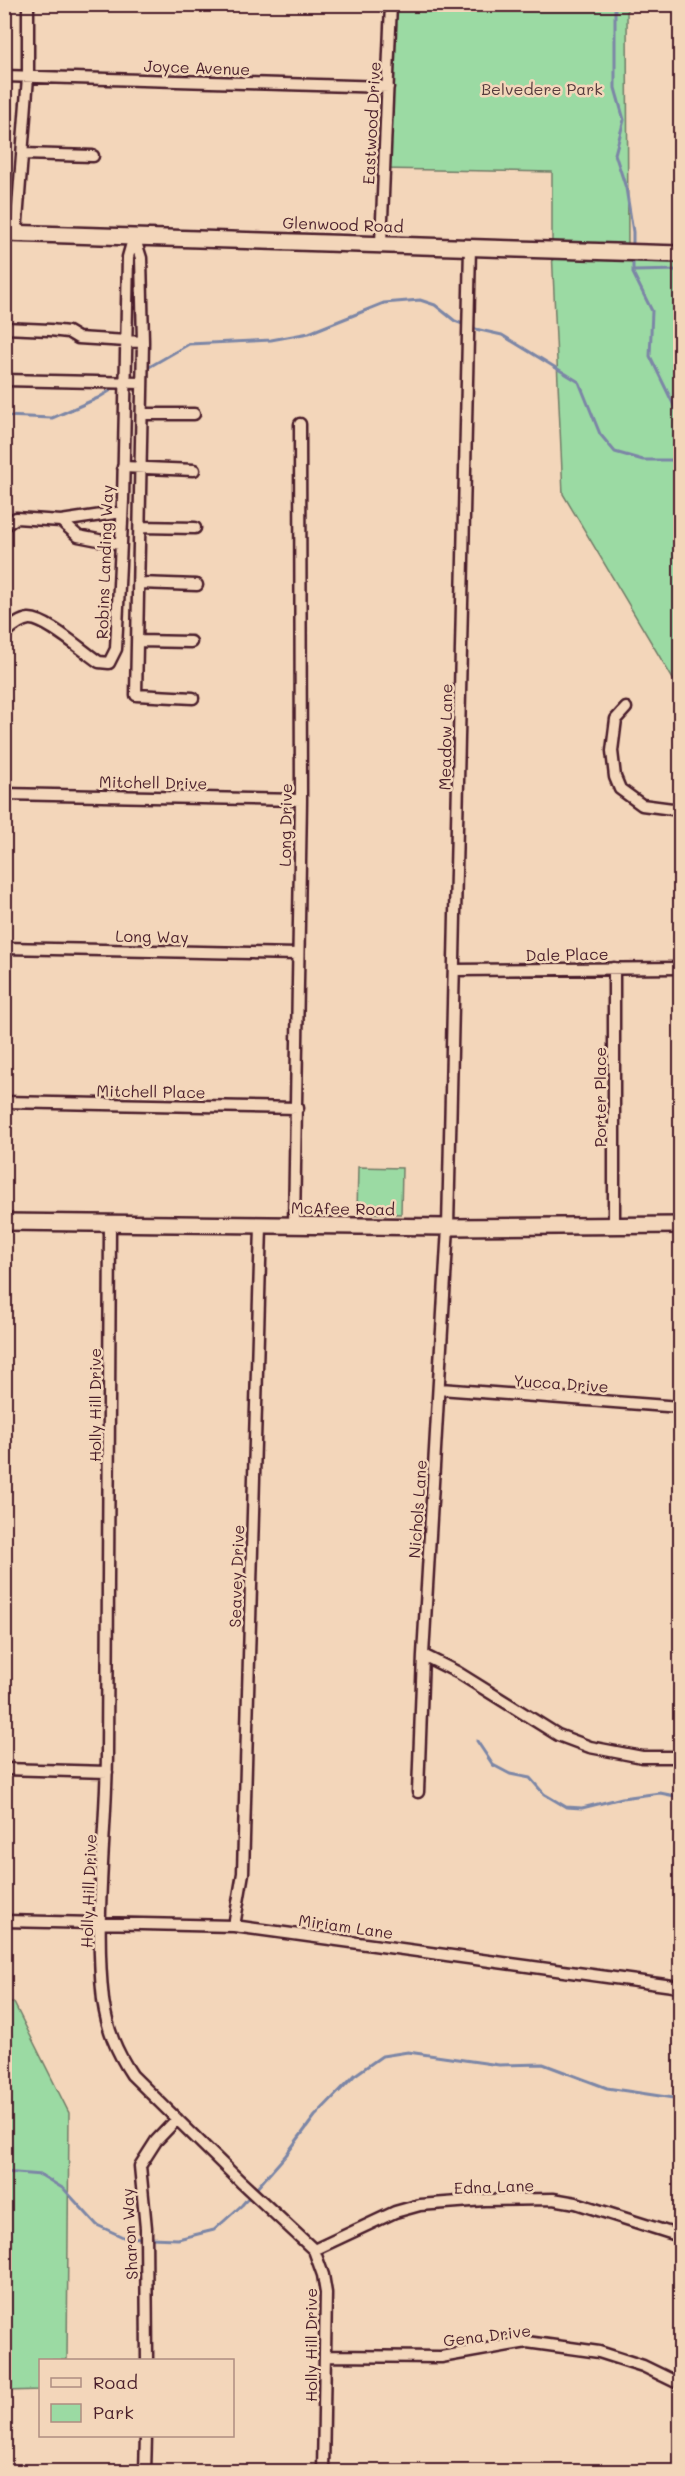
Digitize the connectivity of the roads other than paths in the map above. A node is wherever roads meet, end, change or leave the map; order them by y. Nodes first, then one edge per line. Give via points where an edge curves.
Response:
1 (28, 4) edge
2 (391, 4) edge
3 (4, 76) edge
4 (28, 77) junction
5 (388, 87) junction
6 (22, 154) junction
7 (93, 156) dead end
8 (10, 234) edge
9 (134, 236) junction
10 (381, 243) junction
11 (470, 247) junction
12 (681, 254) edge
13 (4, 328) edge
14 (126, 340) junction
15 (143, 342) junction
16 (4, 380) edge
17 (142, 383) junction
18 (125, 384) junction
19 (142, 414) junction
20 (194, 414) dead end
21 (300, 424) dead end
22 (124, 427) junction
23 (142, 427) junction
24 (123, 467) junction
25 (141, 469) junction
26 (194, 470) dead end
27 (123, 500) junction
28 (140, 500) junction
29 (122, 512) junction
30 (61, 521) junction
31 (5, 525) edge
32 (140, 527) junction
33 (195, 528) dead end
34 (119, 544) junction
35 (139, 583) junction
36 (197, 585) dead end
37 (4, 634) edge
38 (138, 641) junction
39 (191, 642) dead end
40 (193, 698) dead end
41 (626, 708) dead end
42 (4, 794) edge
43 (301, 800) junction
44 (681, 810) edge
45 (4, 948) edge
46 (298, 954) junction
47 (614, 968) junction
48 (681, 968) edge
49 (454, 970) junction
50 (4, 1102) edge
51 (298, 1108) junction
52 (4, 1222) edge
53 (110, 1225) junction
54 (614, 1225) junction
55 (681, 1225) edge
56 (261, 1226) junction
57 (294, 1226) junction
58 (448, 1227) junction
59 (440, 1389) junction
60 (681, 1407) edge
61 (423, 1655) junction
62 (681, 1757) edge
63 (4, 1769) edge
64 (106, 1772) junction
65 (418, 1792) dead end
66 (4, 1921) edge
67 (101, 1921) junction
68 (234, 1926) junction
69 (681, 1987) edge
70 (177, 2119) junction
71 (681, 2236) edge
72 (314, 2250) junction
73 (327, 2356) junction
74 (147, 2359) edge
75 (681, 2384) edge
76 (146, 2437) edge
77 (145, 2472) edge
78 (323, 2472) edge

1 - 4 street
2 - 5 street, Eastwood Drive
3 - 4 street, Joyce Avenue
4 - 5 street, Joyce Avenue
4 - 6 street
5 - 10 street, Eastwood Drive
6 - 7 street
6 - 8 street
8 - 9 street, Glenwood Road
9 - 10 street, Glenwood Road
9 - 14 street, Robins Landing Way via 128,257
9 - 15 street, Robins Landing Way via 141,258
10 - 11 street, Glenwood Road
11 - 12 street, Glenwood Road
11 - 49 street, Meadow Lane
13 - 14 street
14 - 15 street
14 - 18 street, Robins Landing Way
15 - 17 street, Robins Landing Way
16 - 18 street
17 - 18 street
17 - 19 street, Robins Landing Way
18 - 22 street, Robins Landing Way
19 - 20 street
19 - 23 street, Robins Landing Way
21 - 43 street, Long Drive
22 - 23 street
22 - 24 street, Robins Landing Way
23 - 25 street, Robins Landing Way
24 - 25 street
24 - 27 street, Robins Landing Way
25 - 26 street
25 - 28 street, Robins Landing Way
27 - 28 street
27 - 29 street, Robins Landing Way
28 - 32 street, Robins Landing Way
29 - 30 street
29 - 34 street, Robins Landing Way
30 - 31 street via 16,518
30 - 34 street via 78,536
32 - 33 street
32 - 35 street, Robins Landing Way
34 - 37 street, Robins Landing Way via 116,649 109,663 99,662 43,623 30,619
35 - 36 street
35 - 38 street, Robins Landing Way
38 - 39 street
38 - 40 street, Robins Landing Way via 136,695
41 - 44 street via 616,719 612,750 620,789 642,804
42 - 43 street, Mitchell Drive
43 - 46 street, Long Drive
45 - 46 street, Long Way
46 - 51 street, Long Drive
47 - 48 street, Dale Place
47 - 49 street, Dale Place
47 - 54 street, Porter Place
49 - 58 street, Meadow Lane
50 - 51 street, Mitchell Place
51 - 57 street, Long Drive
52 - 53 street, McAfee Road
53 - 56 street, McAfee Road
53 - 64 street, Holly Hill Drive
54 - 55 street, McAfee Road
54 - 58 street, McAfee Road
56 - 57 street, McAfee Road
56 - 68 street, Seavey Drive via 243,1873
57 - 58 street, McAfee Road
58 - 59 street, Nichols Lane
59 - 60 street, Yucca Drive
59 - 61 street, Nichols Lane
61 - 62 street via 558,1735 590,1747 642,1757
61 - 65 street, Nichols Lane
63 - 64 street
64 - 67 street, Holly Hill Drive
66 - 67 street, Miriam Lane
67 - 68 street, Miriam Lane
67 - 70 street, Holly Hill Drive via 101,1977 110,2034 132,2075
68 - 69 street, Miriam Lane
70 - 72 street, Holly Hill Drive
70 - 74 street, Sharon Way via 140,2166 146,2228
71 - 72 street, Edna Lane via 576,2203 553,2199 484,2200 420,2205 395,2212
72 - 73 street, Holly Hill Drive via 326,2293
73 - 75 street, Gena Drive via 441,2357 527,2342 599,2352
73 - 78 street, Holly Hill Drive
76 - 77 street

